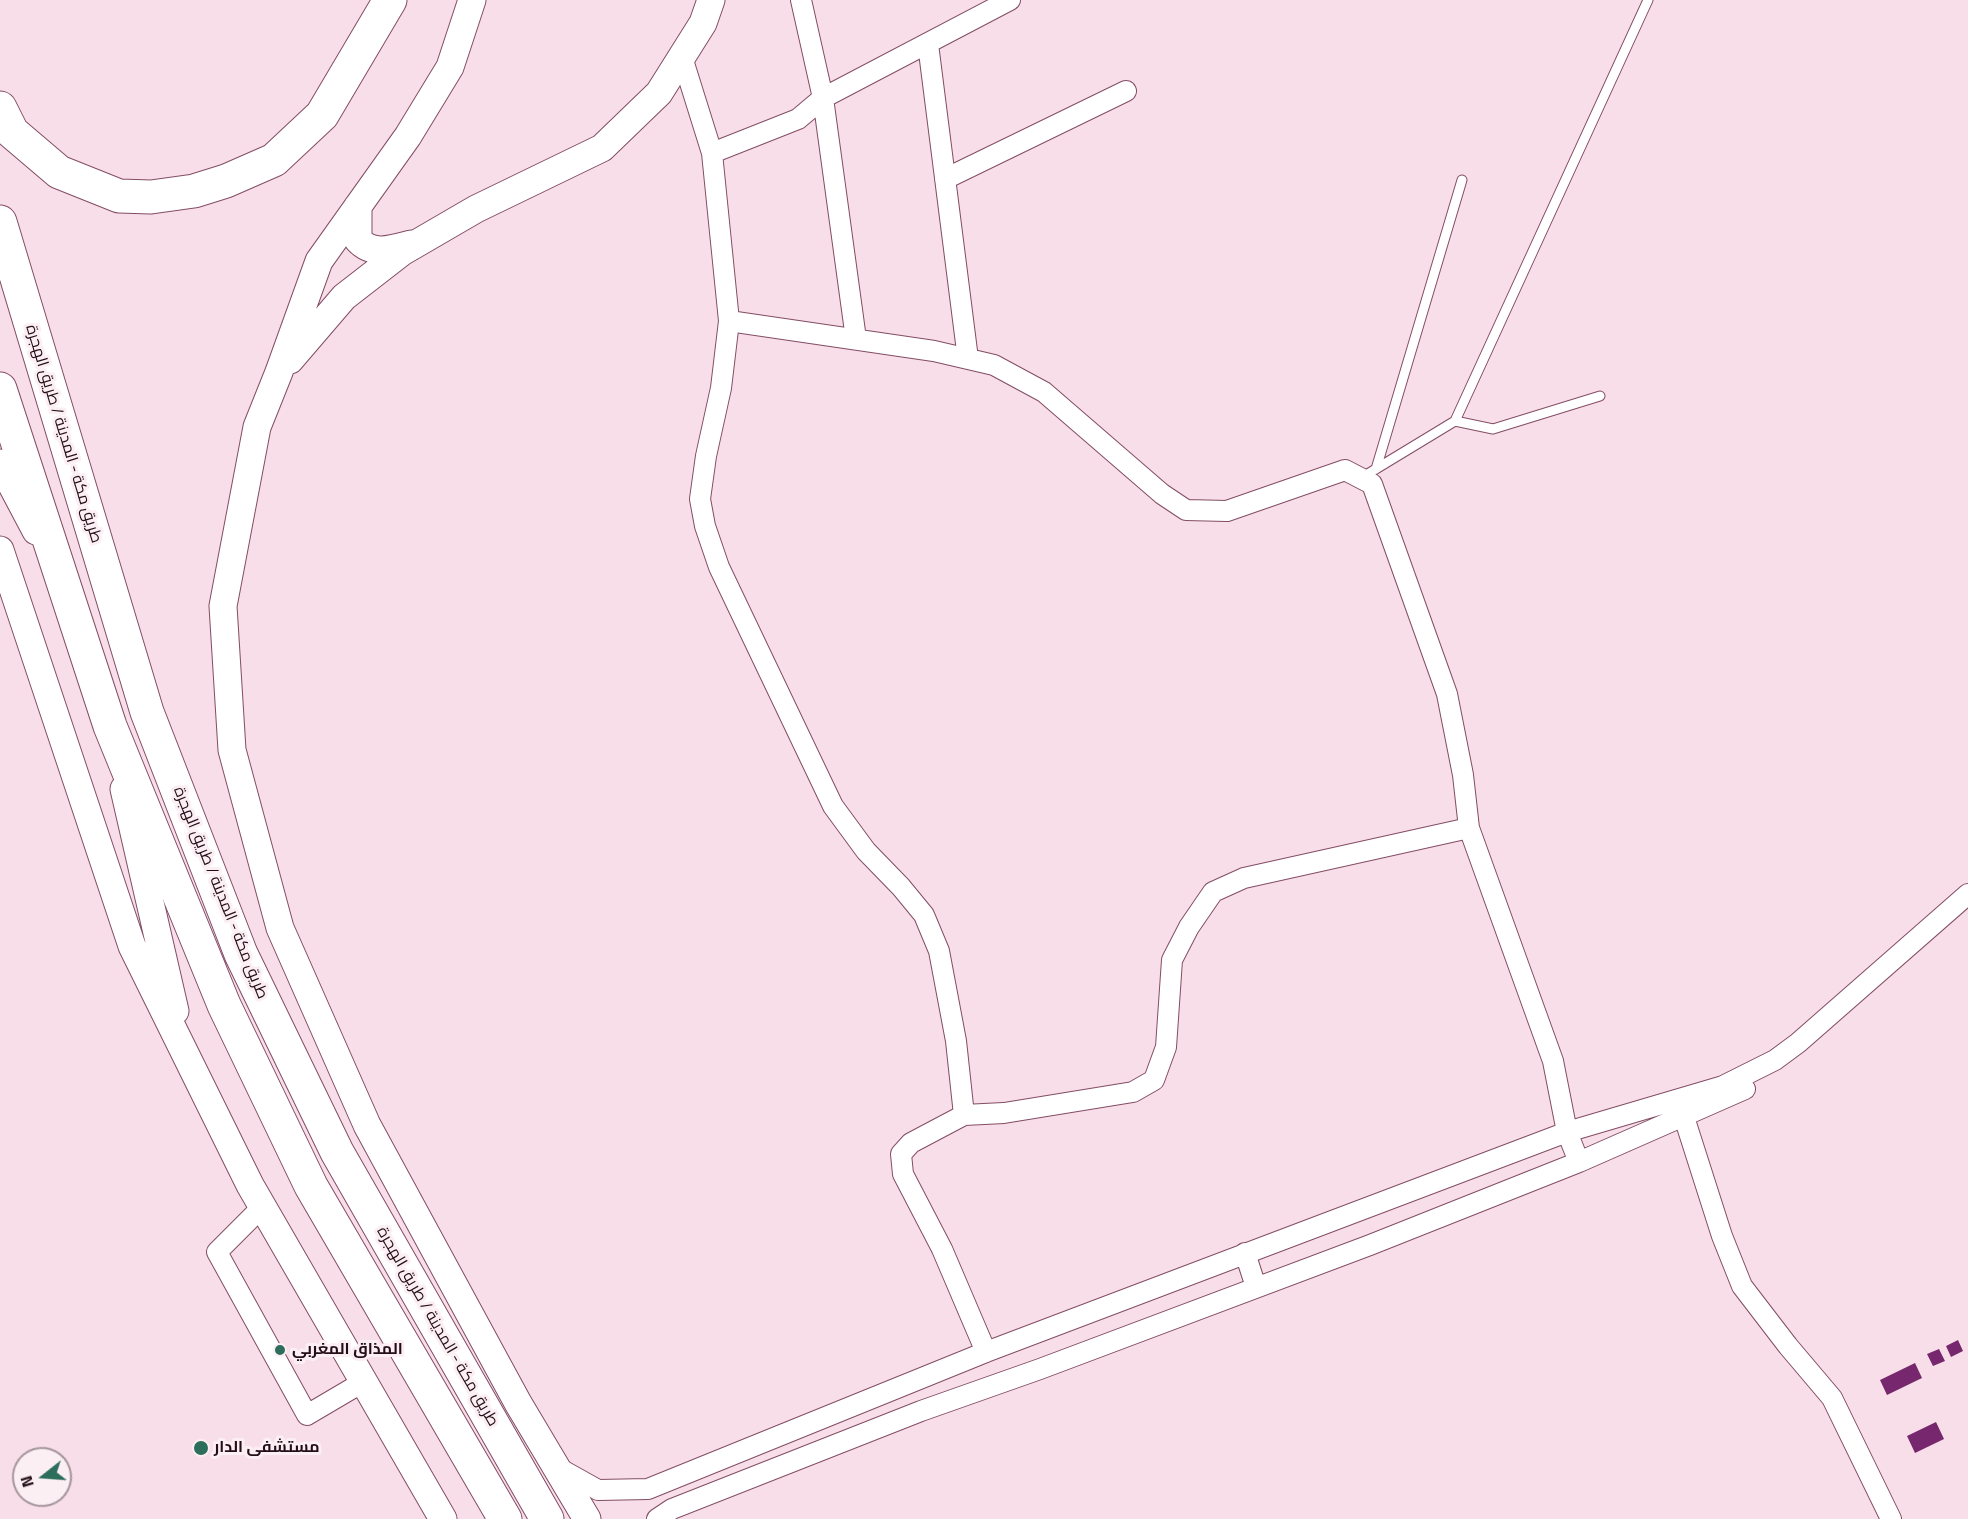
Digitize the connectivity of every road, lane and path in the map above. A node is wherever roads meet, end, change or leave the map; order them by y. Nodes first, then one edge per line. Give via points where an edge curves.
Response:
1 (390, 0) edge
2 (471, 0) edge
3 (711, 0) edge
4 (801, 0) edge
5 (1010, 0) edge
6 (1648, 0) edge
7 (928, 44) junction
8 (682, 57) junction
9 (1126, 91) dead end
10 (823, 98) junction
11 (0, 108) edge
12 (712, 153) junction
13 (945, 179) junction
14 (1462, 180) dead end
15 (358, 206) junction
16 (0, 222) edge
17 (411, 247) junction
18 (729, 321) junction
19 (856, 339) junction
20 (968, 358) junction
21 (279, 372) junction
22 (0, 389) edge
23 (1600, 396) dead end
24 (1455, 422) junction
25 (0, 463) edge
26 (1368, 473) junction
27 (0, 550) edge
28 (63, 584) junction
29 (110, 726) junction
30 (1469, 828) junction
31 (1968, 894) edge
32 (1968, 912) edge
33 (186, 1058) junction
34 (964, 1115) junction
35 (1684, 1117) junction
36 (1567, 1132) junction
37 (1578, 1162) junction
38 (262, 1207) junction
39 (1245, 1253) junction
40 (1256, 1287) junction
41 (986, 1352) junction
42 (363, 1382) junction
43 (910, 1383) junction
44 (921, 1411) junction
45 (555, 1466) junction
46 (442, 1519) edge
47 (505, 1519) edge
48 (547, 1519) edge
49 (586, 1519) edge
50 (657, 1519) edge
51 (1891, 1519) edge

1 - 11 highway via 322,115 274,160 194,191 151,197 119,196 59,172 12,132
2 - 15 main road via 450,67 408,136
3 - 8 main road via 703,23
4 - 10 street
5 - 7 street
6 - 24 lane
7 - 10 street
7 - 13 street
8 - 12 street
8 - 17 main road via 659,93 602,148 476,209
9 - 13 street
10 - 12 street via 798,119
10 - 19 street
12 - 18 street
13 - 20 street
14 - 26 lane
15 - 17 main road via 358,240 364,247 386,251
15 - 21 main road via 319,261
16 - 48 highway, طريق مكة - المدينة / طريق الهجرة via 147,712 241,954 337,1152
17 - 21 main road via 344,297
18 - 19 street
18 - 34 street via 700,499 705,526 719,567 833,806 866,851 924,915 936,942 956,1041
19 - 20 street
20 - 26 street via 994,365 1044,392 1162,494 1186,510 1227,511 1345,470
21 - 45 main road via 257,427 224,606 232,750 280,928 367,1125
22 - 28 highway
23 - 24 lane via 1493,429
24 - 26 lane
25 - 28 main road
26 - 30 street via 1446,694
27 - 33 main road via 132,946
28 - 29 highway
29 - 33 main road
29 - 47 highway via 224,1005 311,1186
30 - 34 street via 1244,878 1213,892 1172,960 1166,1047 1154,1080 1133,1092 1004,1113
30 - 36 street via 1552,1061
31 - 36 street via 1775,1060 1723,1086
32 - 35 street via 1808,1052 1781,1071
33 - 38 main road
34 - 41 street via 911,1143 901,1154 903,1174 942,1249
35 - 37 street
35 - 51 street via 1742,1286 1832,1398
36 - 37 street
36 - 39 street
37 - 40 street
38 - 42 main road
38 - 42 street via 217,1252 307,1415
39 - 40 street
39 - 41 street
40 - 44 street
41 - 43 street
42 - 46 main road
43 - 44 street
43 - 45 street via 648,1489 598,1490
44 - 50 street via 672,1509
45 - 49 main road

